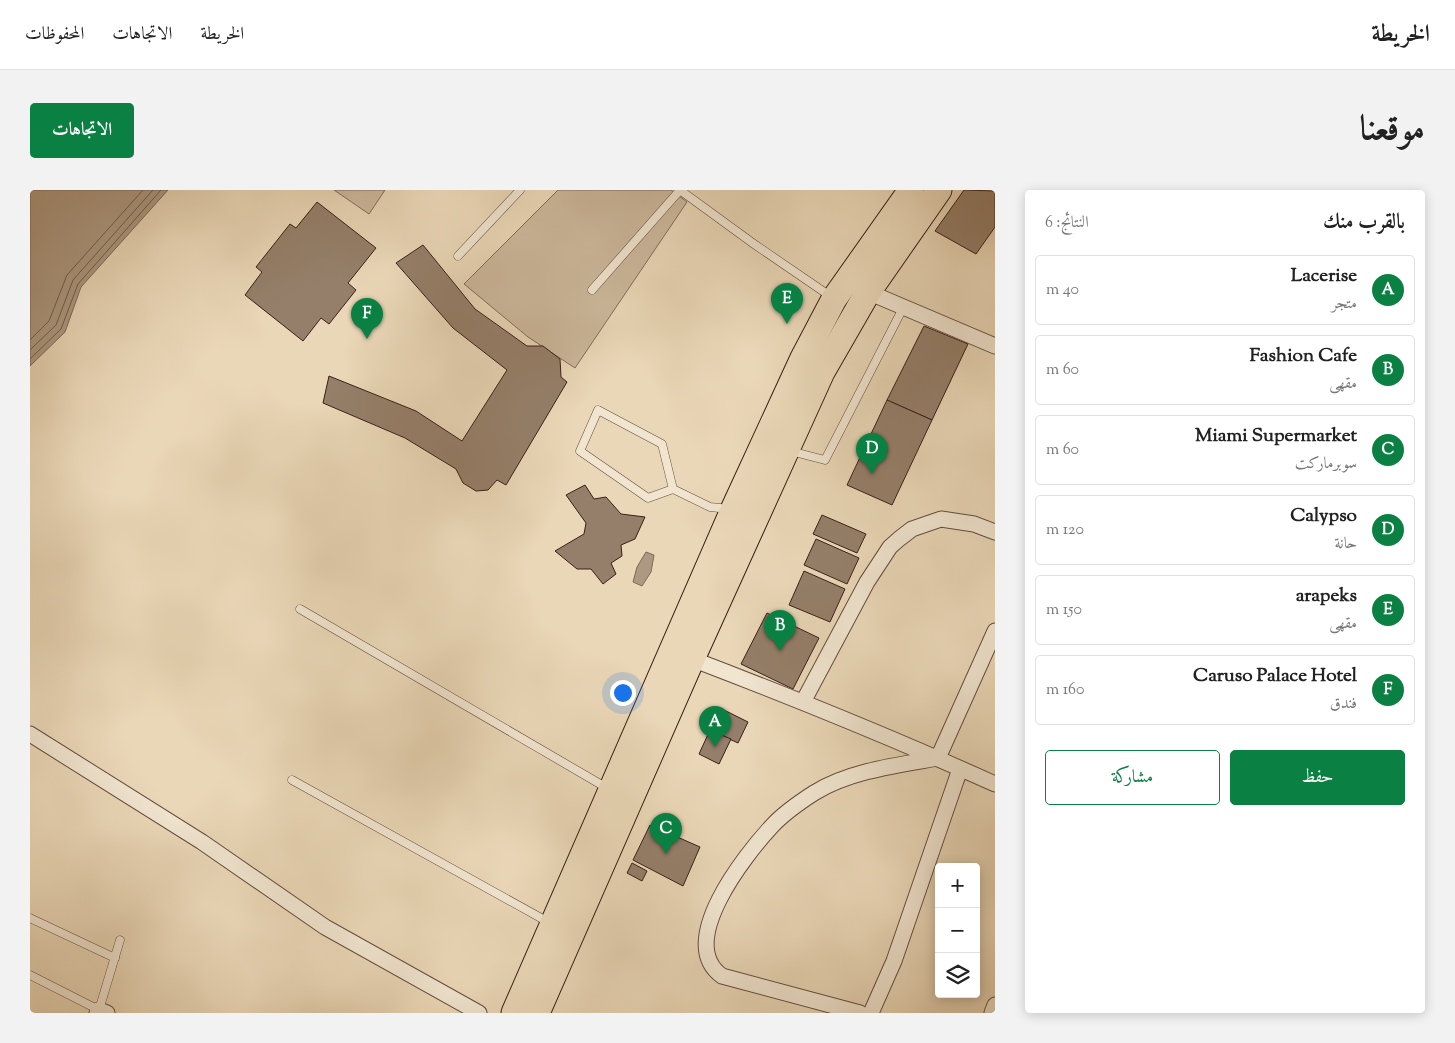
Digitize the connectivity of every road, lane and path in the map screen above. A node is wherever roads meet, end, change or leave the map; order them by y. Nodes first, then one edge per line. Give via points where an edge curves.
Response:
1 (520, 190) edge
2 (680, 190) edge
3 (912, 190) edge
4 (939, 190) edge
5 (458, 256) dead end
6 (592, 290) dead end
7 (868, 292) junction
8 (834, 299) junction
9 (904, 306) junction
10 (995, 346) edge
11 (785, 450) junction
12 (673, 489) junction
13 (734, 510) junction
14 (995, 532) edge
15 (300, 609) dead end
16 (995, 631) edge
17 (692, 659) junction
18 (803, 702) junction
19 (30, 734) edge
20 (938, 758) junction
21 (960, 768) junction
22 (292, 780) dead end
23 (995, 784) edge
24 (611, 790) junction
25 (30, 918) edge
26 (554, 925) junction
27 (120, 940) dead end
28 (115, 958) junction
29 (30, 975) edge
30 (995, 1005) edge
31 (101, 1012) edge
32 (480, 1013) edge
33 (514, 1013) edge
34 (537, 1013) edge
35 (860, 1013) edge
36 (871, 1013) edge
37 (992, 1013) edge

1 - 5 lane
2 - 6 lane
2 - 8 lane
3 - 8 main road
4 - 7 main road
7 - 9 street
7 - 11 main road via 822,372
8 - 13 main road via 781,403
9 - 10 street
9 - 11 lane via 825,460
11 - 17 main road
12 - 12 lane via 662,444 598,410 580,451 648,498
12 - 13 lane via 710,507
13 - 24 main road
14 - 18 street via 965,522 941,519 912,529 899,539 867,582
15 - 24 lane
16 - 20 street
17 - 18 street
17 - 34 main road
18 - 20 street
19 - 32 street via 202,842 325,928
20 - 21 street
20 - 35 street via 852,777 815,793 773,824 748,854 712,915 706,938 707,956 714,970 722,976
21 - 23 street
21 - 36 street via 894,961
22 - 26 lane
24 - 26 main road
25 - 28 lane
26 - 33 main road
27 - 28 lane
28 - 31 lane
29 - 31 lane
30 - 37 street

